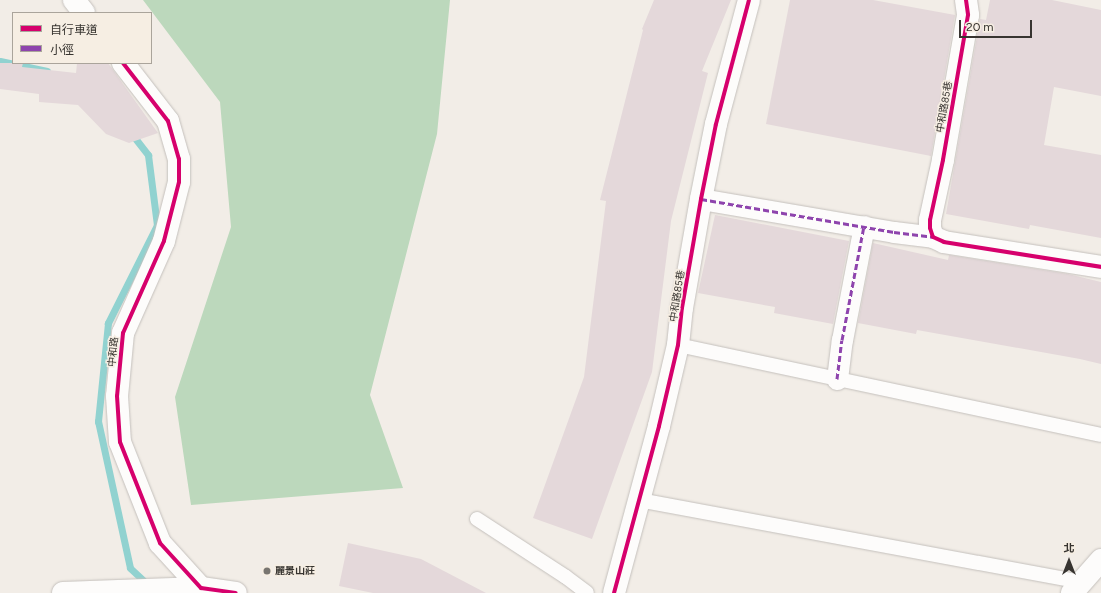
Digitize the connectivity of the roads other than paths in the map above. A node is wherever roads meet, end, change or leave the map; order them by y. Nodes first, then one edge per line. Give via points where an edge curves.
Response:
1 (74, 0) edge
2 (749, 0) edge
3 (966, 0) edge
4 (83, 12) edge
5 (124, 64) edge
6 (701, 200) junction
7 (864, 226) junction
8 (933, 237) junction
9 (1101, 267) edge
10 (678, 345) junction
11 (837, 379) junction
12 (1101, 435) edge
13 (639, 500) junction
14 (477, 519) dead end
15 (1101, 560) edge
16 (1077, 587) edge
17 (201, 588) junction
18 (63, 593) edge
19 (236, 593) edge
20 (587, 593) edge
21 (614, 593) edge

1 - 4 street
2 - 6 street, 中和路85巷 via 716,124
3 - 8 street, 中和路85巷 via 968,15 930,220
5 - 17 street, 中和路 via 168,121 179,159 179,182 164,241 123,333 117,396 120,442 160,543
6 - 7 street
6 - 10 street, 中和路85巷
7 - 8 street
7 - 11 street
8 - 9 street via 944,242
10 - 11 lane
10 - 13 street, 中和路85巷
11 - 12 lane
13 - 16 lane
13 - 21 street, 中和路85巷
14 - 20 lane
15 - 16 street
17 - 18 street
17 - 19 street

